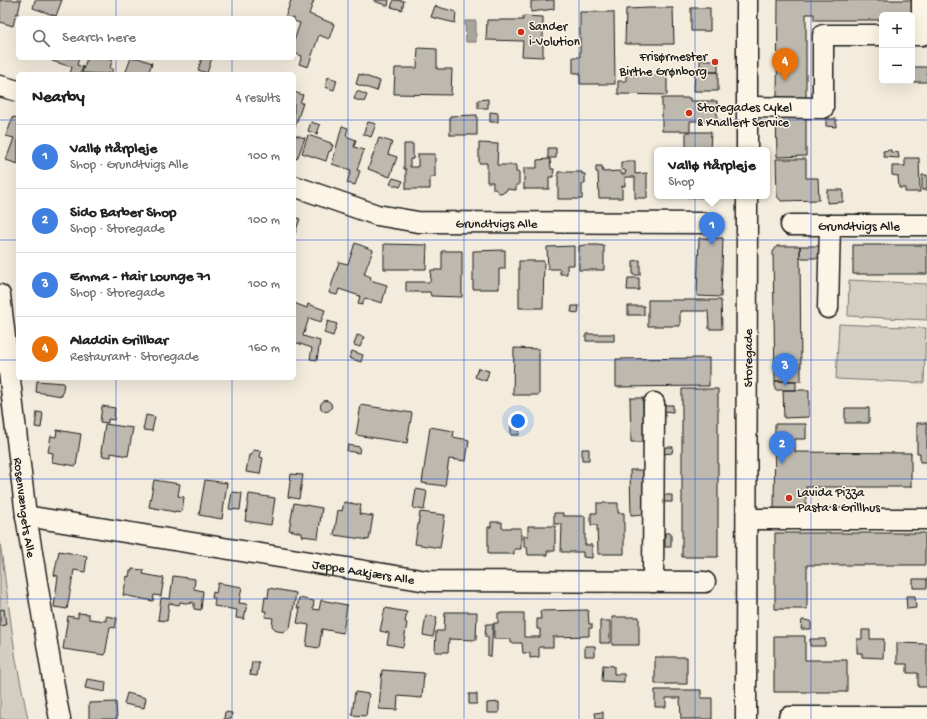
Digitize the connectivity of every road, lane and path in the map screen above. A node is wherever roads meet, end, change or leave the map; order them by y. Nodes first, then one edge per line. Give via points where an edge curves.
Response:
1 (747, 0) edge
2 (922, 0) edge
3 (879, 35) edge
4 (915, 35) edge
5 (0, 86) edge
6 (16, 90) edge
7 (747, 107) junction
8 (747, 147) edge
9 (296, 187) edge
10 (748, 199) edge
11 (704, 224) dead end
12 (791, 225) dead end
13 (830, 225) junction
14 (927, 225) edge
15 (0, 295) edge
16 (828, 308) dead end
17 (654, 403) dead end
18 (26, 516) junction
19 (747, 519) junction
20 (927, 519) edge
21 (653, 582) junction
22 (705, 582) dead end
23 (789, 717) dead end
24 (927, 717) edge
25 (852, 718) edge
26 (60, 719) edge
27 (746, 719) edge

1 - 7 street
2 - 4 street via 922,35
3 - 7 street via 823,35 823,108
5 - 6 street
7 - 8 street
9 - 11 street, Grundtvigs Alle via 377,215 418,222
10 - 19 street, Storegade
12 - 13 street, Grundtvigs Alle
13 - 14 street, Grundtvigs Alle
13 - 16 street
15 - 18 street, Rosenvængets Alle
17 - 21 street
18 - 21 street, Jeppe Aakjærs Alle via 427,581
18 - 26 street, Rosenvængets Alle
19 - 20 street
19 - 27 street, Storegade
21 - 22 street, Jeppe Aakjærs Alle
23 - 25 street
24 - 25 street

